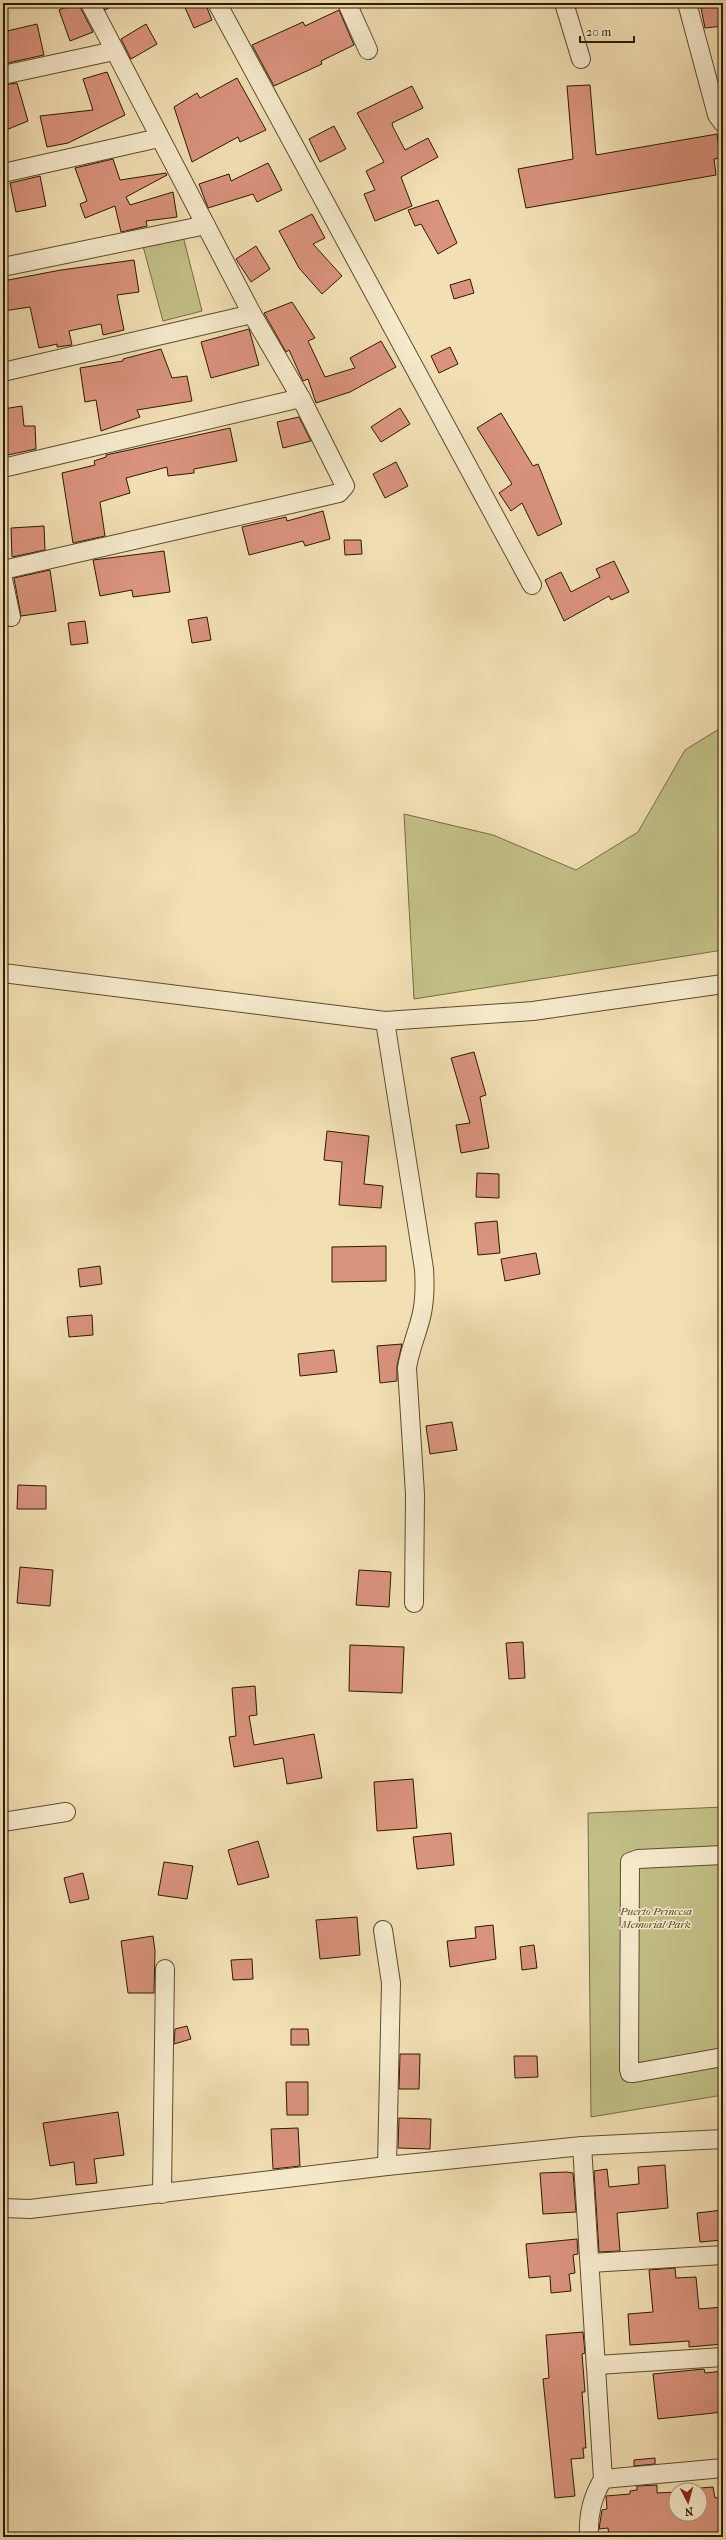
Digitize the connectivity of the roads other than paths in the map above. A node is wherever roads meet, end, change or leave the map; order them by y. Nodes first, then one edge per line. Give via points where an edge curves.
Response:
1 (90, 3) edge
2 (217, 3) edge
3 (347, 3) edge
4 (564, 3) edge
5 (687, 3) edge
6 (368, 50) dead end
7 (114, 51) junction
8 (581, 59) dead end
9 (3, 75) edge
10 (723, 124) edge
11 (159, 138) junction
12 (3, 173) edge
13 (206, 225) junction
14 (3, 267) edge
15 (252, 314) junction
16 (3, 372) edge
17 (301, 398) junction
18 (3, 468) edge
19 (3, 570) edge
20 (3, 579) edge
21 (532, 585) dead end
22 (11, 617) dead end
23 (3, 973) edge
24 (723, 984) edge
25 (385, 1020) junction
26 (414, 1603) dead end
27 (66, 1812) dead end
28 (3, 1822) edge
29 (723, 1855) edge
30 (383, 1930) dead end
31 (165, 1969) dead end
32 (723, 2057) edge
33 (723, 2139) edge
34 (582, 2146) junction
35 (387, 2166) junction
36 (162, 2194) junction
37 (3, 2208) edge
38 (723, 2255) edge
39 (590, 2263) junction
40 (723, 2357) edge
41 (598, 2365) junction
42 (723, 2468) edge
43 (603, 2479) junction
44 (590, 2537) edge

1 - 7 street
2 - 21 street
3 - 6 street
4 - 8 street
5 - 10 street via 718,115
7 - 9 street
7 - 11 street
11 - 12 street
11 - 13 street
13 - 14 street
13 - 15 street
15 - 16 street
15 - 17 street
17 - 18 street
17 - 19 street via 344,483 342,492
20 - 22 street
23 - 25 street
24 - 25 street via 533,1011
25 - 26 street via 426,1295 407,1368 415,1494
27 - 28 street
29 - 32 street via 638,1859 630,1862 629,2069 630,2073 634,2073
30 - 35 street via 391,1983
31 - 36 street
33 - 34 street
34 - 35 street
34 - 39 street
35 - 36 street
36 - 37 street via 30,2209
38 - 39 street
39 - 41 street
40 - 41 street
41 - 43 street
42 - 43 street
43 - 44 street via 593,2497 588,2520

